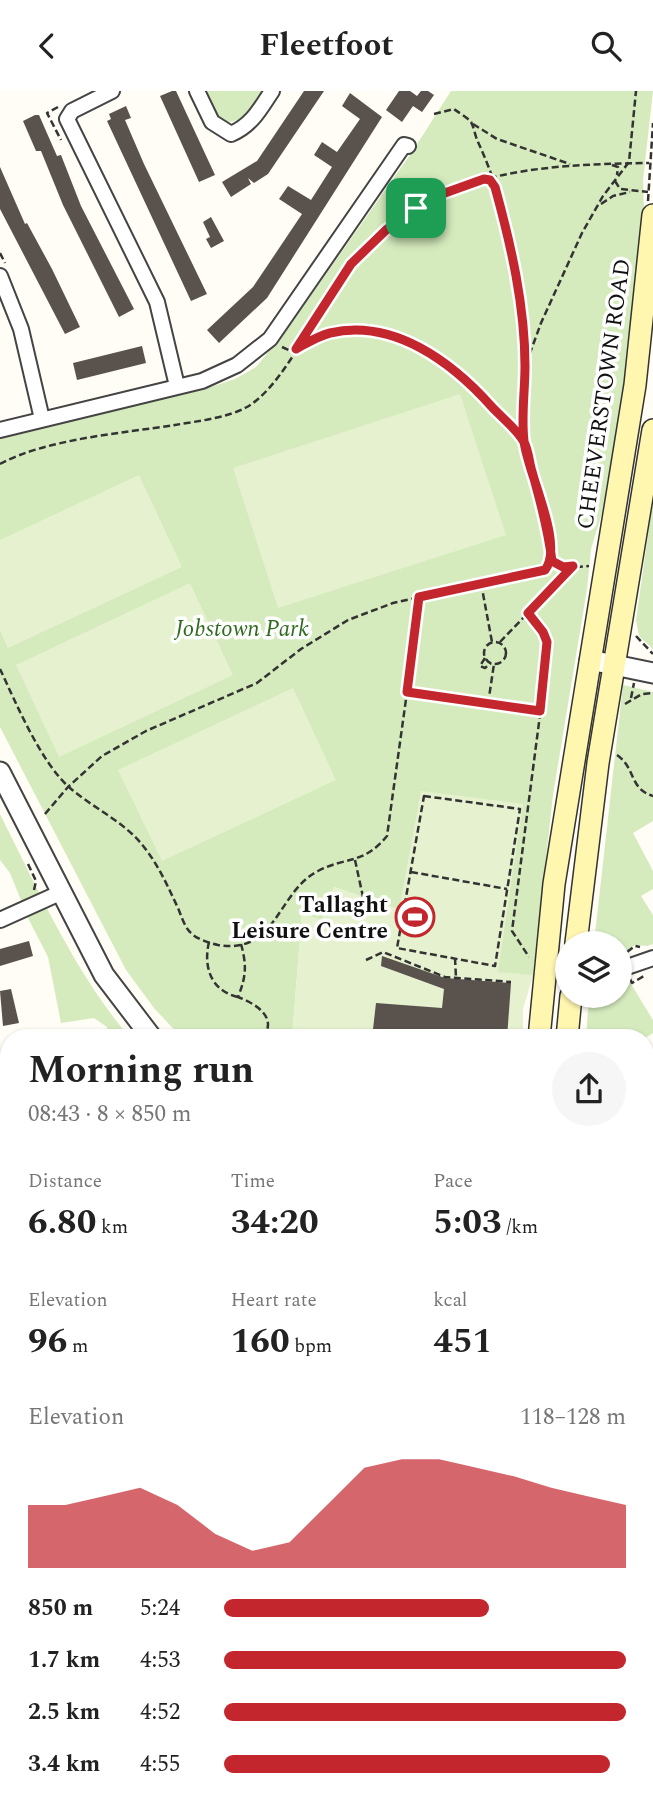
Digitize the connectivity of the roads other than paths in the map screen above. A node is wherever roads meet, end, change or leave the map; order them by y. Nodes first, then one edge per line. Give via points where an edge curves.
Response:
1 (112, 91) edge
2 (197, 91) edge
3 (272, 91) edge
4 (408, 146) dead end
5 (653, 215) edge
6 (3, 271) edge
7 (177, 386) junction
8 (42, 419) junction
9 (653, 429) edge
10 (0, 430) edge
11 (590, 660) junction
12 (614, 665) junction
13 (653, 673) edge
14 (0, 772) edge
15 (62, 892) junction
16 (0, 920) edge
17 (577, 931) edge
18 (653, 958) edge
19 (632, 965) edge
20 (570, 1008) edge
21 (145, 1029) edge
22 (540, 1029) edge
23 (568, 1029) edge

1 - 7 street via 72,111 67,119 157,302
2 - 3 street via 212,122 231,134 255,118
4 - 7 street via 404,145 377,181 270,339 237,365 202,381
5 - 11 main road, CHEEVERSTOWN ROAD via 635,385
6 - 8 street
7 - 8 street
8 - 10 street
9 - 12 main road
11 - 12 street
11 - 22 main road, CHEEVERSTOWN ROAD via 554,884
12 - 13 street
12 - 17 main road
14 - 15 street
15 - 16 street
15 - 21 street via 104,975
18 - 19 street
20 - 23 main road

